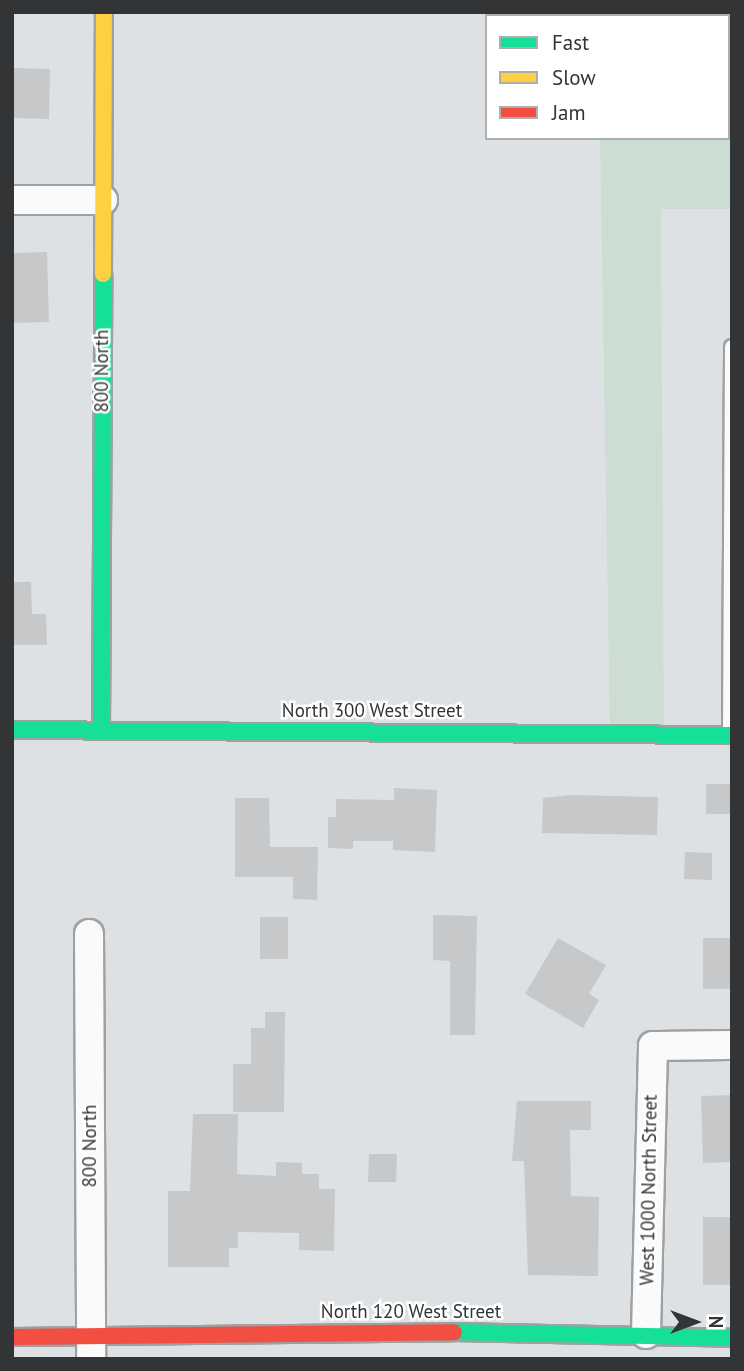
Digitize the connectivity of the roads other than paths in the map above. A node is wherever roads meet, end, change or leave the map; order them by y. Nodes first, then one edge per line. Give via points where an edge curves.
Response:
1 (104, 12) edge
2 (12, 200) edge
3 (103, 200) junction
4 (732, 347) edge
5 (12, 730) edge
6 (101, 730) junction
7 (731, 734) edge
8 (89, 934) dead end
9 (732, 1045) edge
10 (646, 1334) junction
11 (12, 1337) edge
12 (732, 1338) edge
13 (91, 1347) edge

1 - 3 street, 800 North
2 - 3 street
3 - 6 street, 800 North
4 - 7 lane
5 - 6 street, North 300 West Street
6 - 7 street, North 300 West Street
8 - 13 street, 800 North
9 - 10 street, West 1000 North Street via 653,1046
10 - 12 street, North 120 West Street
10 - 13 street, North 120 West Street
11 - 13 street, North 120 West Street

